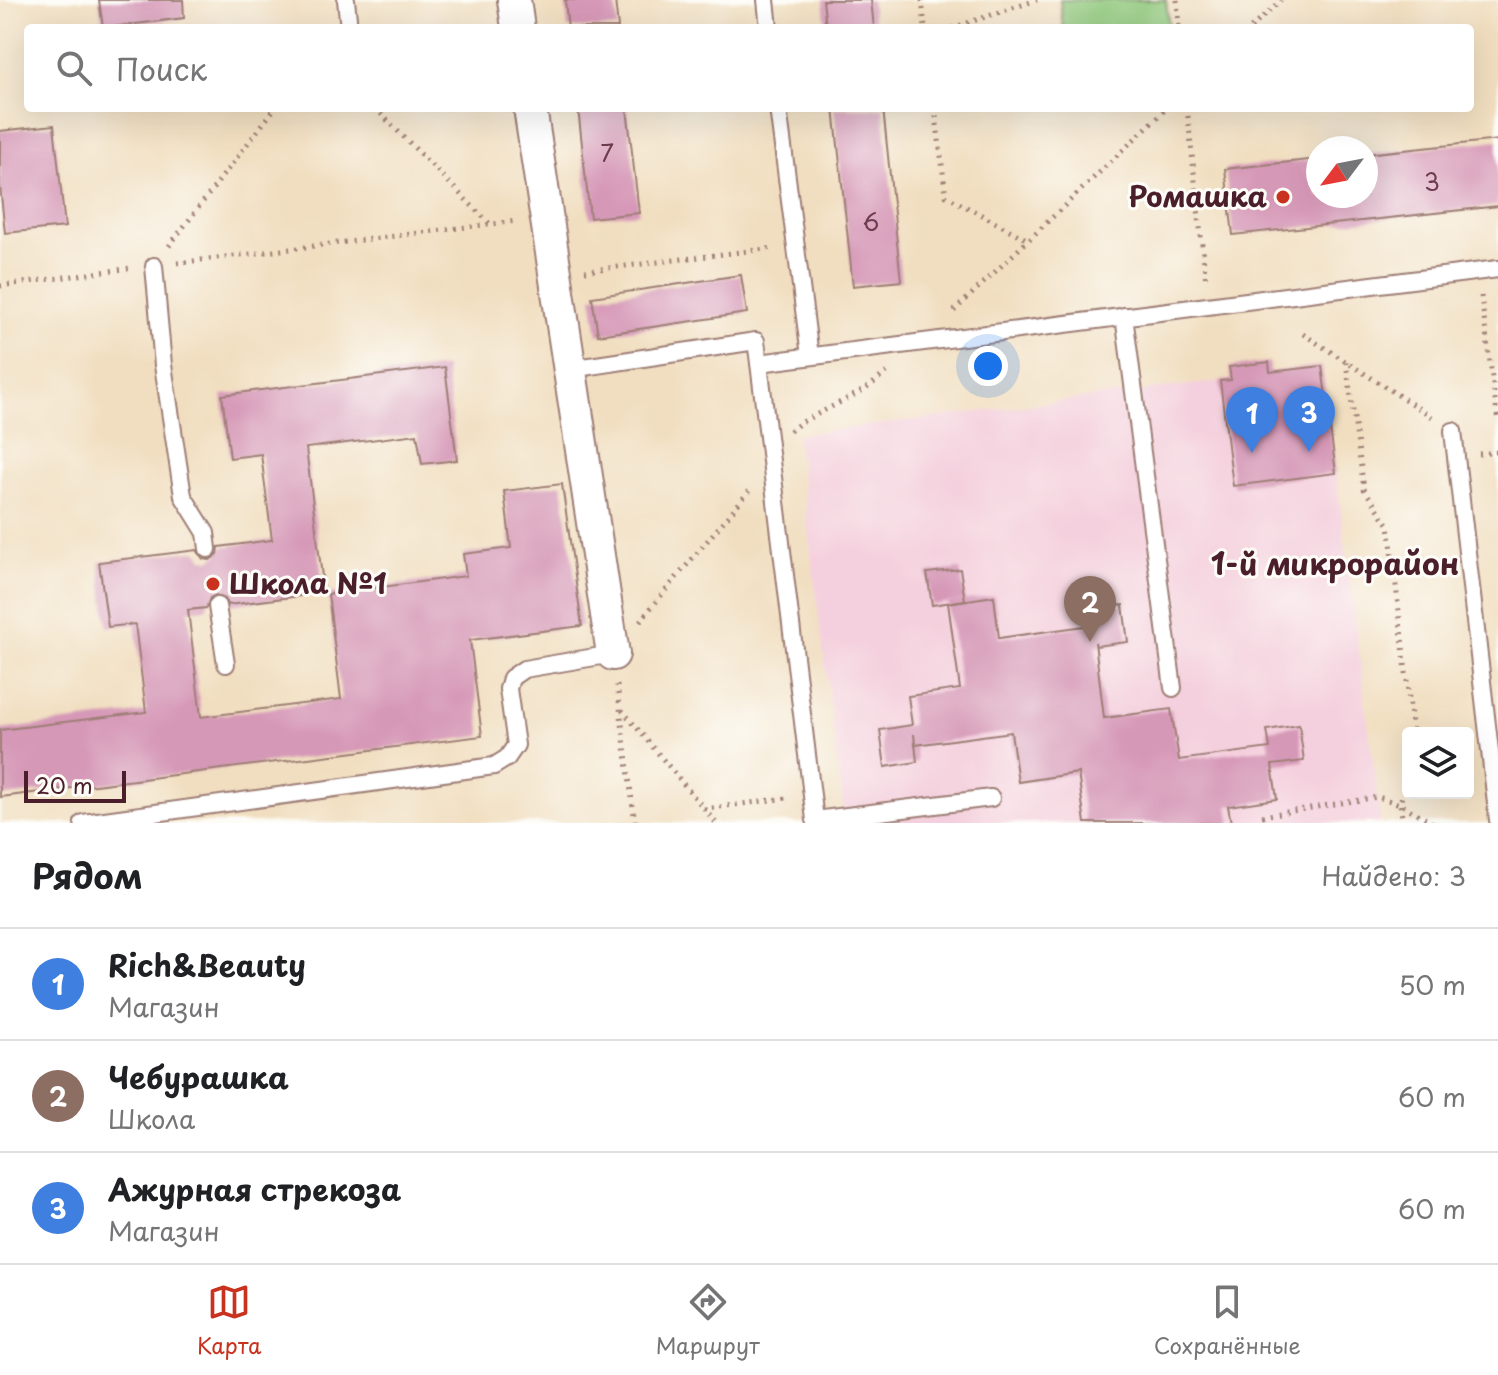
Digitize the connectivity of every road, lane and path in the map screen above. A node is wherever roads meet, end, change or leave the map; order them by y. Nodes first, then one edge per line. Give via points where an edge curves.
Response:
1 (346, 0) edge
2 (514, 0) edge
3 (766, 0) edge
4 (922, 0) edge
5 (1037, 0) edge
6 (1177, 0) edge
7 (1281, 0) edge
8 (349, 24) edge
9 (517, 24) edge
10 (769, 24) edge
11 (925, 24) edge
12 (964, 24) edge
13 (1179, 24) edge
14 (1255, 24) edge
15 (272, 112) edge
16 (379, 112) edge
17 (531, 112) edge
18 (778, 112) edge
19 (936, 112) edge
20 (1163, 112) edge
21 (1187, 112) edge
22 (545, 216) junction
23 (490, 224) junction
24 (1030, 241) junction
25 (794, 246) junction
26 (154, 266) junction
27 (1498, 269) edge
28 (1477, 272) junction
29 (556, 274) junction
30 (0, 286) edge
31 (1208, 306) junction
32 (1124, 316) junction
33 (1303, 334) dead end
34 (920, 343) junction
35 (810, 356) junction
36 (1346, 362) junction
37 (759, 363) junction
38 (570, 369) junction
39 (1498, 422) edge
40 (1453, 431) joint
41 (771, 465) junction
42 (208, 549) dead end
43 (217, 606) dead end
44 (613, 654) junction
45 (226, 664) dead end
46 (1173, 688) dead end
47 (620, 709) junction
48 (1412, 727) edge
49 (812, 794) junction
50 (1402, 796) edge
51 (991, 798) dead end
52 (1400, 804) junction
53 (704, 809) junction
54 (1262, 816) dead end
55 (1498, 820) edge
56 (83, 823) edge
57 (635, 823) edge
58 (716, 823) edge
59 (1403, 823) edge
60 (1433, 823) edge

1 - 8 lane
2 - 9 street
3 - 10 lane
4 - 11 path
5 - 12 path
6 - 13 path
7 - 14 path
15 - 26 path
16 - 23 path
17 - 22 street
18 - 25 lane
19 - 24 path via 946,196
20 - 24 path
21 - 31 path
22 - 23 path
22 - 29 street
23 - 26 path
24 - 34 path
25 - 29 path
25 - 35 lane
26 - 30 path
26 - 42 lane via 183,496 206,533
27 - 28 lane
28 - 31 lane
28 - 39 path
29 - 38 street
31 - 32 lane
32 - 34 lane
32 - 46 lane
33 - 36 path
34 - 35 lane
34 - 41 path via 866,389 780,439
35 - 37 lane
36 - 40 path
36 - 48 path via 1364,489 1389,525
37 - 38 lane via 756,341
37 - 41 lane
38 - 44 street
40 - 55 lane
41 - 44 path
41 - 49 lane
43 - 45 lane
44 - 47 path
44 - 56 lane via 524,669 511,678 516,745 494,766
47 - 53 path
47 - 57 path
49 - 51 lane via 815,820
49 - 53 path
50 - 52 path
52 - 54 path via 1378,797
52 - 59 path
52 - 60 path
53 - 58 path

